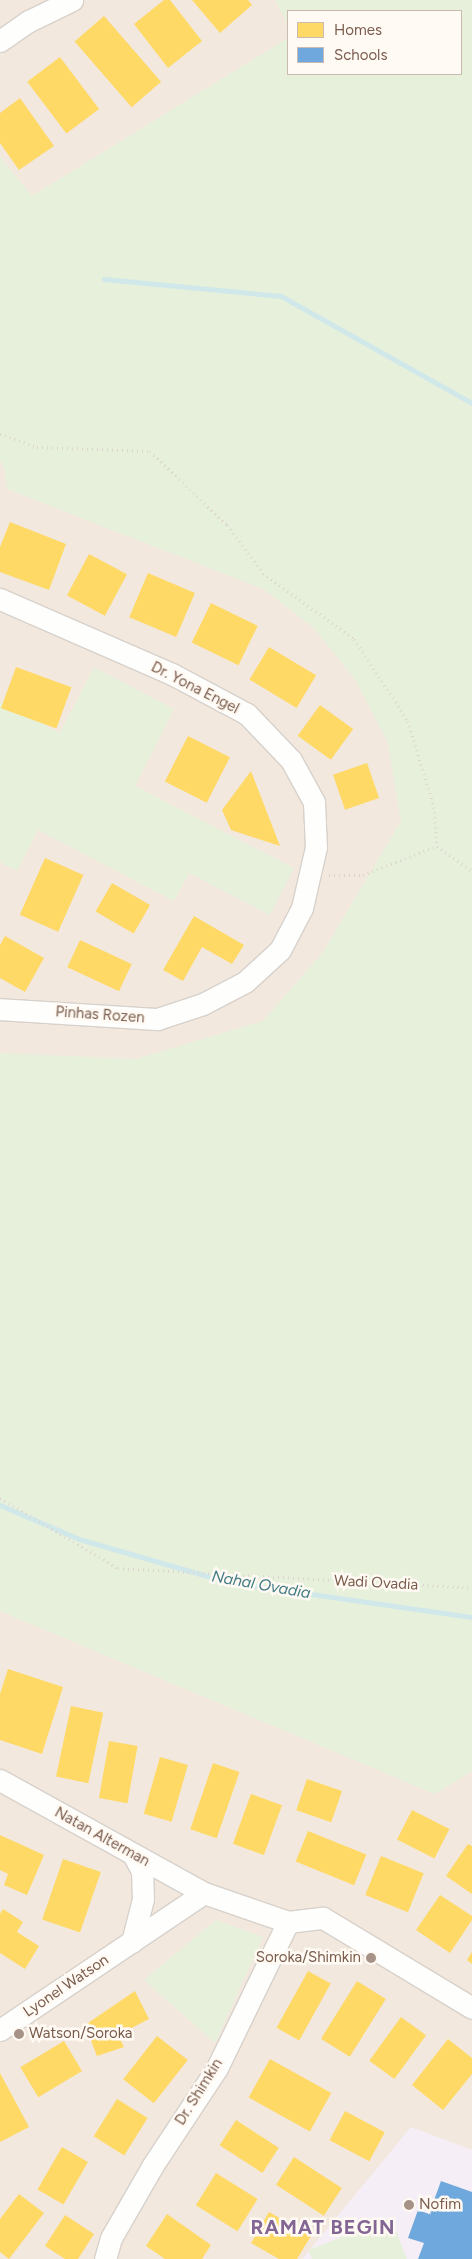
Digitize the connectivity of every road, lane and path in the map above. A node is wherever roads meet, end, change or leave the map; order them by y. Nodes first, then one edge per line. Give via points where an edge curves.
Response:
1 (72, 0) edge
2 (29, 21) junction
3 (0, 23) edge
4 (0, 41) edge
5 (0, 434) edge
6 (0, 599) edge
7 (437, 846) junction
8 (316, 847) joint
9 (472, 871) edge
10 (309, 876) junction
11 (0, 1009) edge
12 (0, 1498) edge
13 (472, 1588) edge
14 (0, 1780) edge
15 (134, 1856) junction
16 (204, 1893) junction
17 (288, 1922) junction
18 (132, 1942) junction
19 (472, 2008) edge
20 (0, 2030) edge
21 (106, 2259) edge

1 - 2 street
2 - 3 street
2 - 4 street
5 - 7 path via 37,447 150,450 226,525 263,573 354,639 408,721 434,807
6 - 8 street, Dr. Yona Engel via 172,674 247,714 291,760 314,802
7 - 9 path
7 - 10 path via 363,875
8 - 10 street, Pinhas Rozen
10 - 11 street, Pinhas Rozen via 302,908 280,950 245,982 204,1004 157,1019
12 - 13 path, Wadi Ovadia via 118,1568
14 - 15 street, Natan Alterman
15 - 16 street, Natan Alterman
15 - 18 street via 142,1871 143,1899
16 - 17 street, Natan Alterman
16 - 18 street, Lyonel Watson
17 - 19 street via 323,1918
17 - 21 street, Dr. Shimkin via 216,2068 153,2165 111,2238
18 - 20 street, Lyonel Watson

